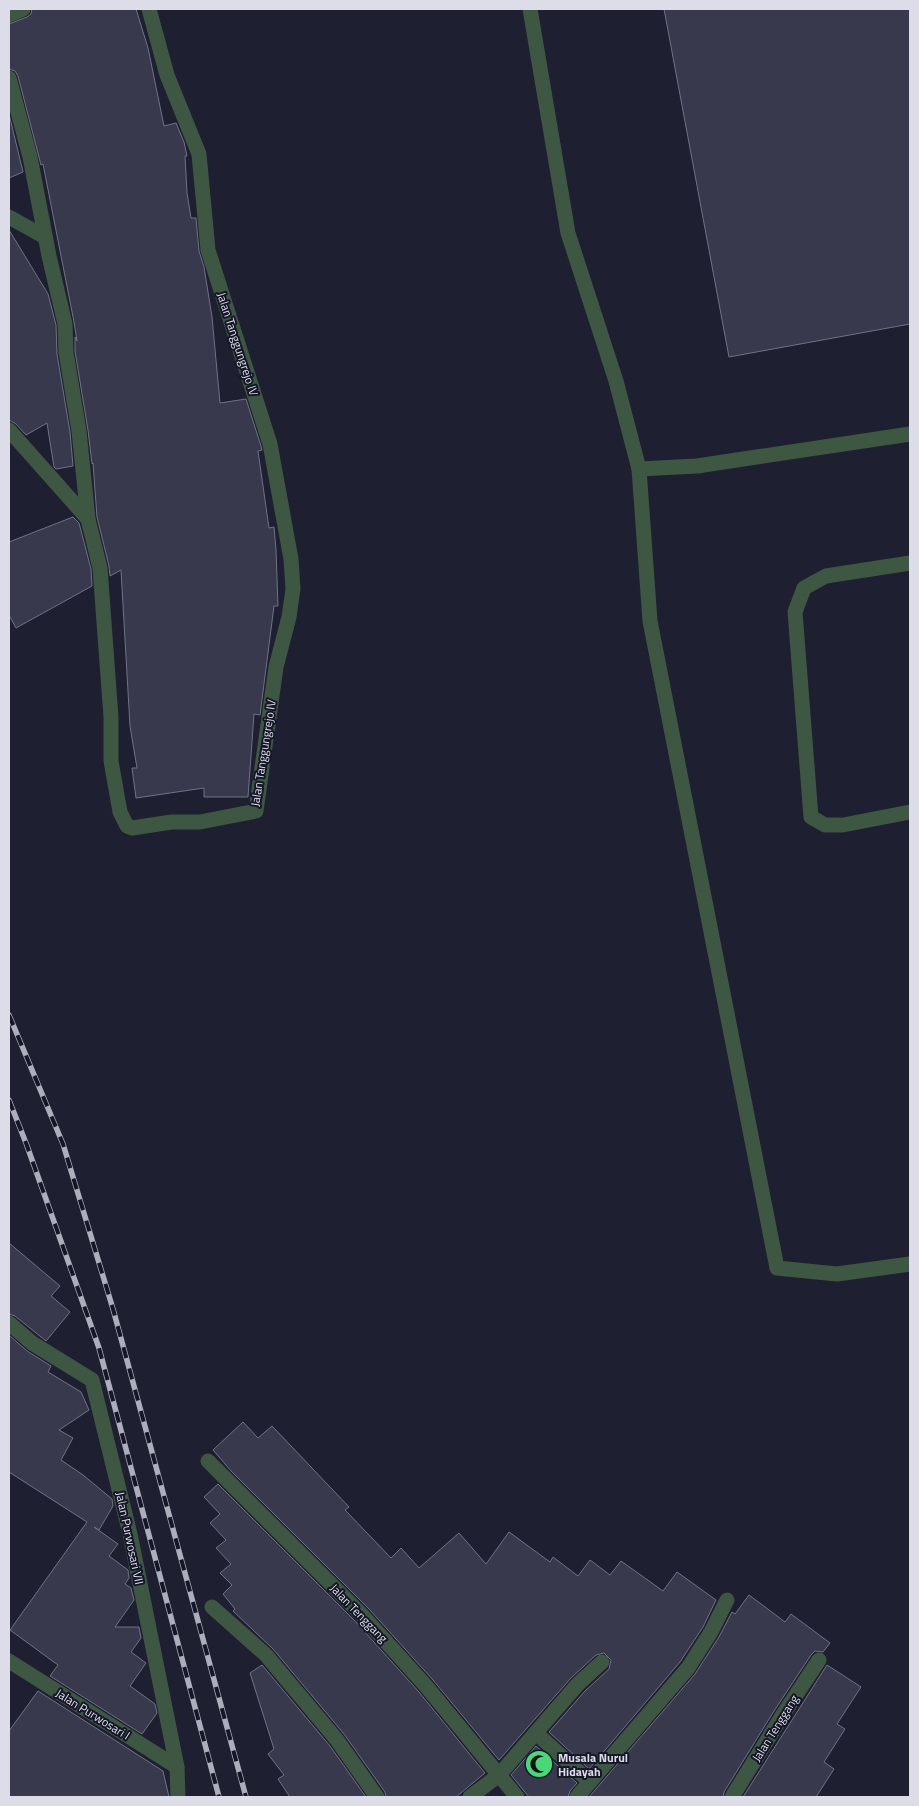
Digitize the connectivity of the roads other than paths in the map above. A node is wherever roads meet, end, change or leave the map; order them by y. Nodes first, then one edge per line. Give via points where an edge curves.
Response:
1 (23, 9) edge
2 (148, 9) edge
3 (530, 9) edge
4 (9, 15) edge
5 (9, 78) edge
6 (9, 217) edge
7 (45, 236) junction
8 (9, 430) edge
9 (910, 434) edge
10 (639, 469) junction
11 (88, 519) junction
12 (910, 563) edge
13 (910, 812) edge
14 (910, 1264) edge
15 (9, 1323) edge
16 (208, 1460) dead end
17 (727, 1600) dead end
18 (212, 1607) dead end
19 (819, 1660) dead end
20 (9, 1661) edge
21 (602, 1662) dead end
22 (536, 1733) junction
23 (177, 1767) junction
24 (499, 1775) junction
25 (590, 1782) junction
26 (178, 1797) edge
27 (377, 1797) edge
28 (470, 1797) edge
29 (517, 1797) edge
30 (577, 1797) edge
31 (732, 1797) edge

1 - 4 street
2 - 11 street, Jalan Tanggungrejo IV via 166,75 199,154 208,250 270,444 291,559 292,598 276,667 256,811 200,822 132,828 125,823 116,796 111,761 111,717 100,568
3 - 10 street via 568,233 616,381
5 - 7 street, Jalan Tanggungrejo IV via 30,157
6 - 7 street
7 - 11 street, Jalan Tanggungrejo IV via 65,324
8 - 11 street
9 - 10 street via 697,466
10 - 14 street via 650,620 777,1268 837,1274
12 - 13 street via 826,576 804,588 794,612 811,817 825,825 843,826
15 - 23 street, Jalan Purwosari VII via 32,1343 92,1380 130,1534
16 - 24 street, Jalan Tenggang via 362,1615
17 - 25 street via 688,1668
18 - 27 street via 272,1662 337,1740
19 - 31 street, Jalan Tenggang
20 - 23 street, Jalan Purwosari I
21 - 22 street via 578,1684
22 - 24 street
22 - 25 street
23 - 26 street, Jalan Purwosari VII
24 - 28 street
24 - 29 street, Jalan Tenggang
25 - 30 street

